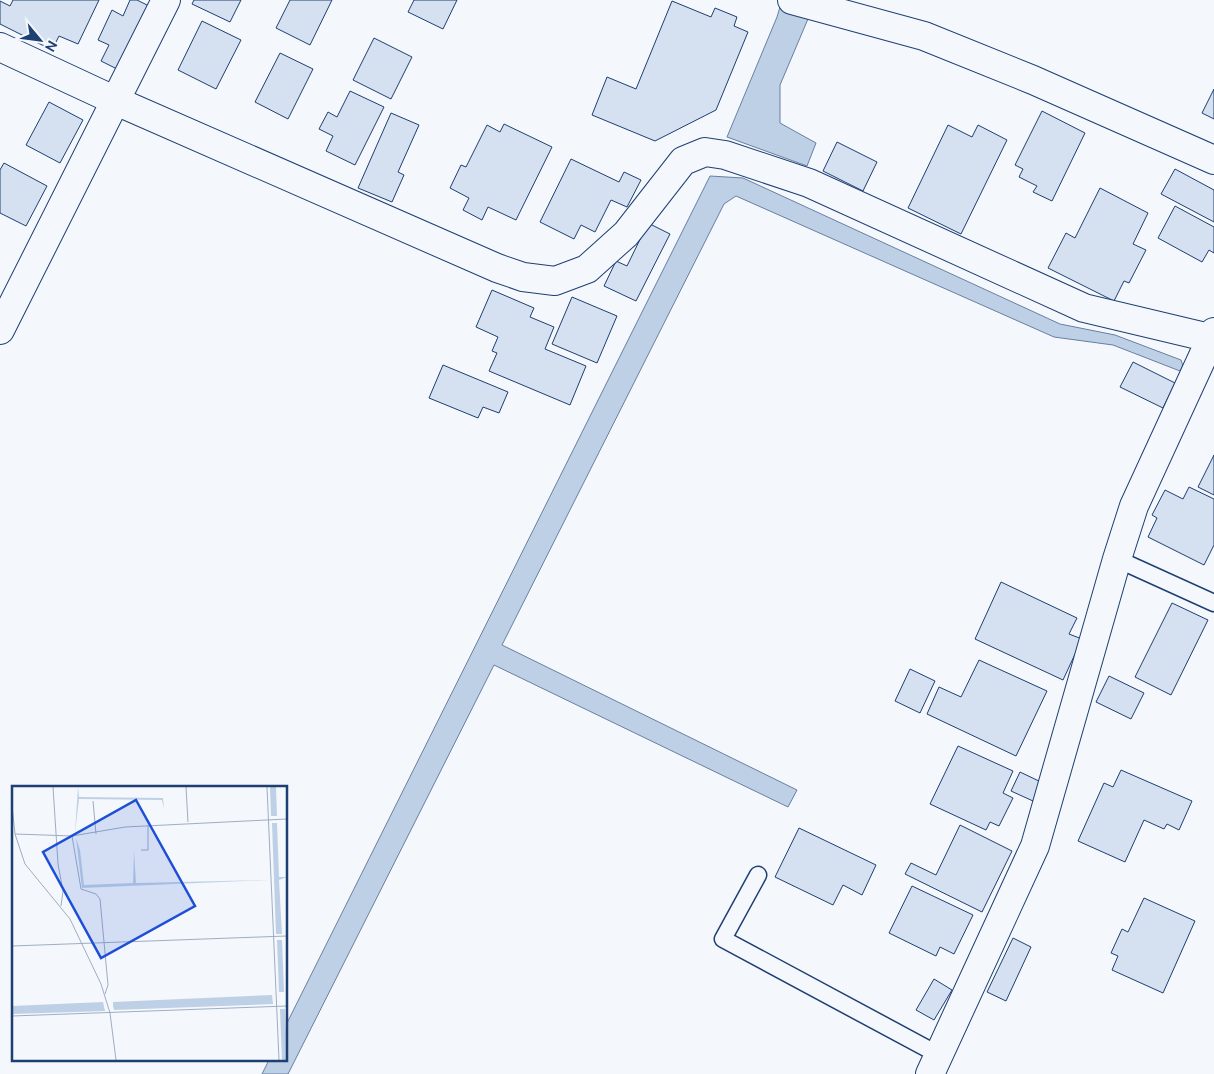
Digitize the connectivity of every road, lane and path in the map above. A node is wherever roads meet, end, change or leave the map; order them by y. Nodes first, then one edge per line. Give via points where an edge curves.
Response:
1 (166, 0) edge
2 (792, 0) edge
3 (2, 54) edge
4 (116, 101) junction
5 (1214, 160) edge
6 (0, 330) edge
7 (1212, 335) edge
8 (1117, 560) junction
9 (1214, 603) edge
10 (758, 875) dead end
11 (934, 1064) edge

1 - 4 street
2 - 5 street via 924,36
3 - 4 street
4 - 6 street
4 - 7 street via 523,277 554,281 587,268 626,234 682,161 705,152 725,154 809,183 1084,308
7 - 8 street via 1134,506
8 - 9 lane
8 - 11 street via 1036,846
10 - 11 lane via 723,939

